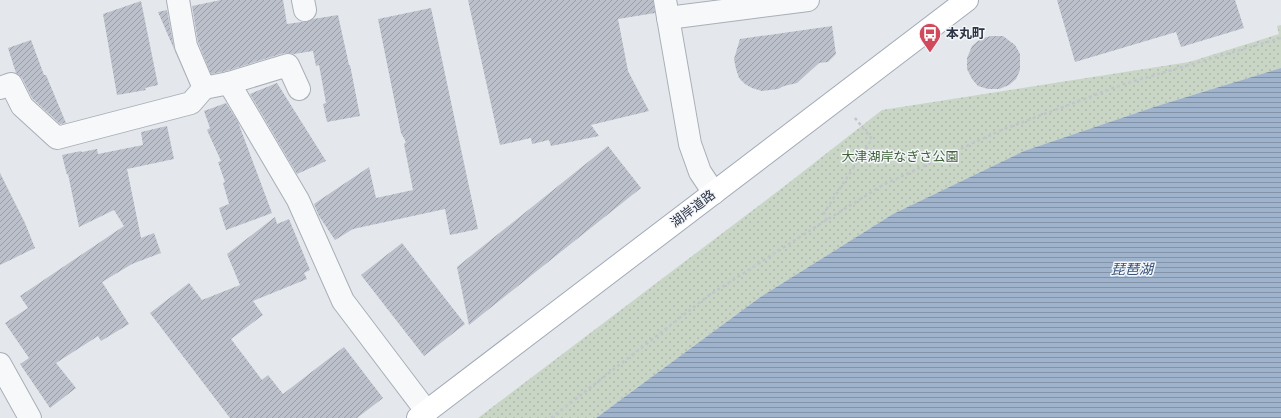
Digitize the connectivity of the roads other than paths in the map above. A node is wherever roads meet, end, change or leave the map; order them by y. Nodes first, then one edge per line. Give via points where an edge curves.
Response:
1 (808, 0) edge
2 (967, 0) edge
3 (180, 2) edge
4 (667, 9) edge
5 (229, 83) junction
6 (0, 88) edge
7 (204, 88) junction
8 (299, 89) dead end
9 (714, 193) junction
10 (0, 364) edge
11 (422, 415) edge
12 (30, 418) edge

1 - 4 street
2 - 9 main road, 湖岸道路
3 - 7 street via 186,46
4 - 9 street via 690,144 700,172
5 - 7 street
5 - 8 street via 288,65
5 - 11 street via 298,200 343,300
6 - 7 street via 11,84 22,106 57,138 191,103
9 - 11 main road, 湖岸道路
10 - 12 street

